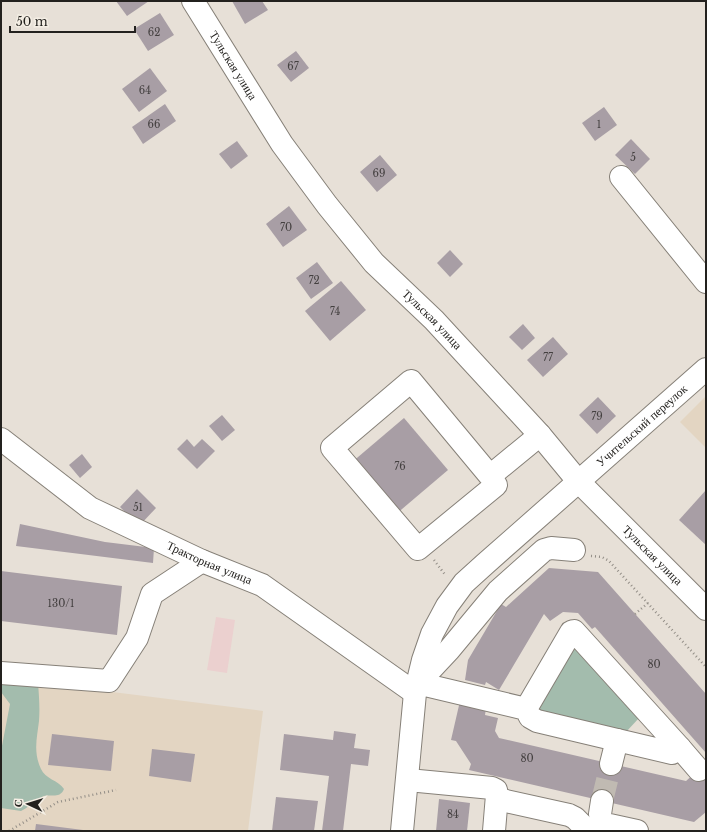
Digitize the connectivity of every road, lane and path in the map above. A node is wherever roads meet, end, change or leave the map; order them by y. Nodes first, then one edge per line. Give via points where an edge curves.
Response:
1 (193, 1) edge
2 (621, 177) dead end
3 (706, 282) edge
4 (706, 368) edge
5 (540, 435) junction
6 (1, 439) edge
7 (490, 476) junction
8 (578, 482) junction
9 (574, 550) joint
10 (431, 556) dead end
11 (202, 561) junction
12 (443, 570) dead end
13 (648, 603) junction
14 (706, 609) edge
15 (635, 614) dead end
16 (706, 667) edge
17 (1, 674) edge
18 (416, 688) junction
19 (526, 709) junction
20 (617, 740) junction
21 (680, 748) junction
22 (611, 764) tunnel mouth
23 (699, 770) dead end
24 (408, 780) junction
25 (116, 790) dead end
26 (497, 800) junction
27 (602, 801) tunnel mouth
28 (9, 831) edge
29 (402, 831) edge
30 (494, 831) edge
31 (588, 831) edge
32 (637, 831) edge

1 - 5 street, Тульская улица via 282,144 332,211 374,263 434,320
2 - 3 street
4 - 8 street, Учительский переулок
5 - 7 street
5 - 8 street, Тульская улица
6 - 11 street, Тракторная улица via 90,508
7 - 7 street via 496,485 418,549 332,448 411,381
8 - 14 street, Тульская улица
8 - 18 street, Учительский переулок via 464,583 447,606 432,634
9 - 13 path via 581,555 606,559
9 - 18 street via 544,550 498,591
10 - 12 path
11 - 17 street via 152,594 137,638 109,681
11 - 18 street, Тракторная улица via 262,585
13 - 15 path
13 - 16 path
18 - 19 street
18 - 24 street, Учительский переулок
19 - 20 street via 530,717 537,721
19 - 21 street via 571,632 574,632
20 - 21 street via 672,753
20 - 22 street
21 - 23 street
24 - 26 street via 492,788 496,790
24 - 29 street, Учительский переулок
25 - 28 path via 58,802
26 - 30 street
26 - 31 street via 569,815
27 - 32 street via 600,814 605,824

